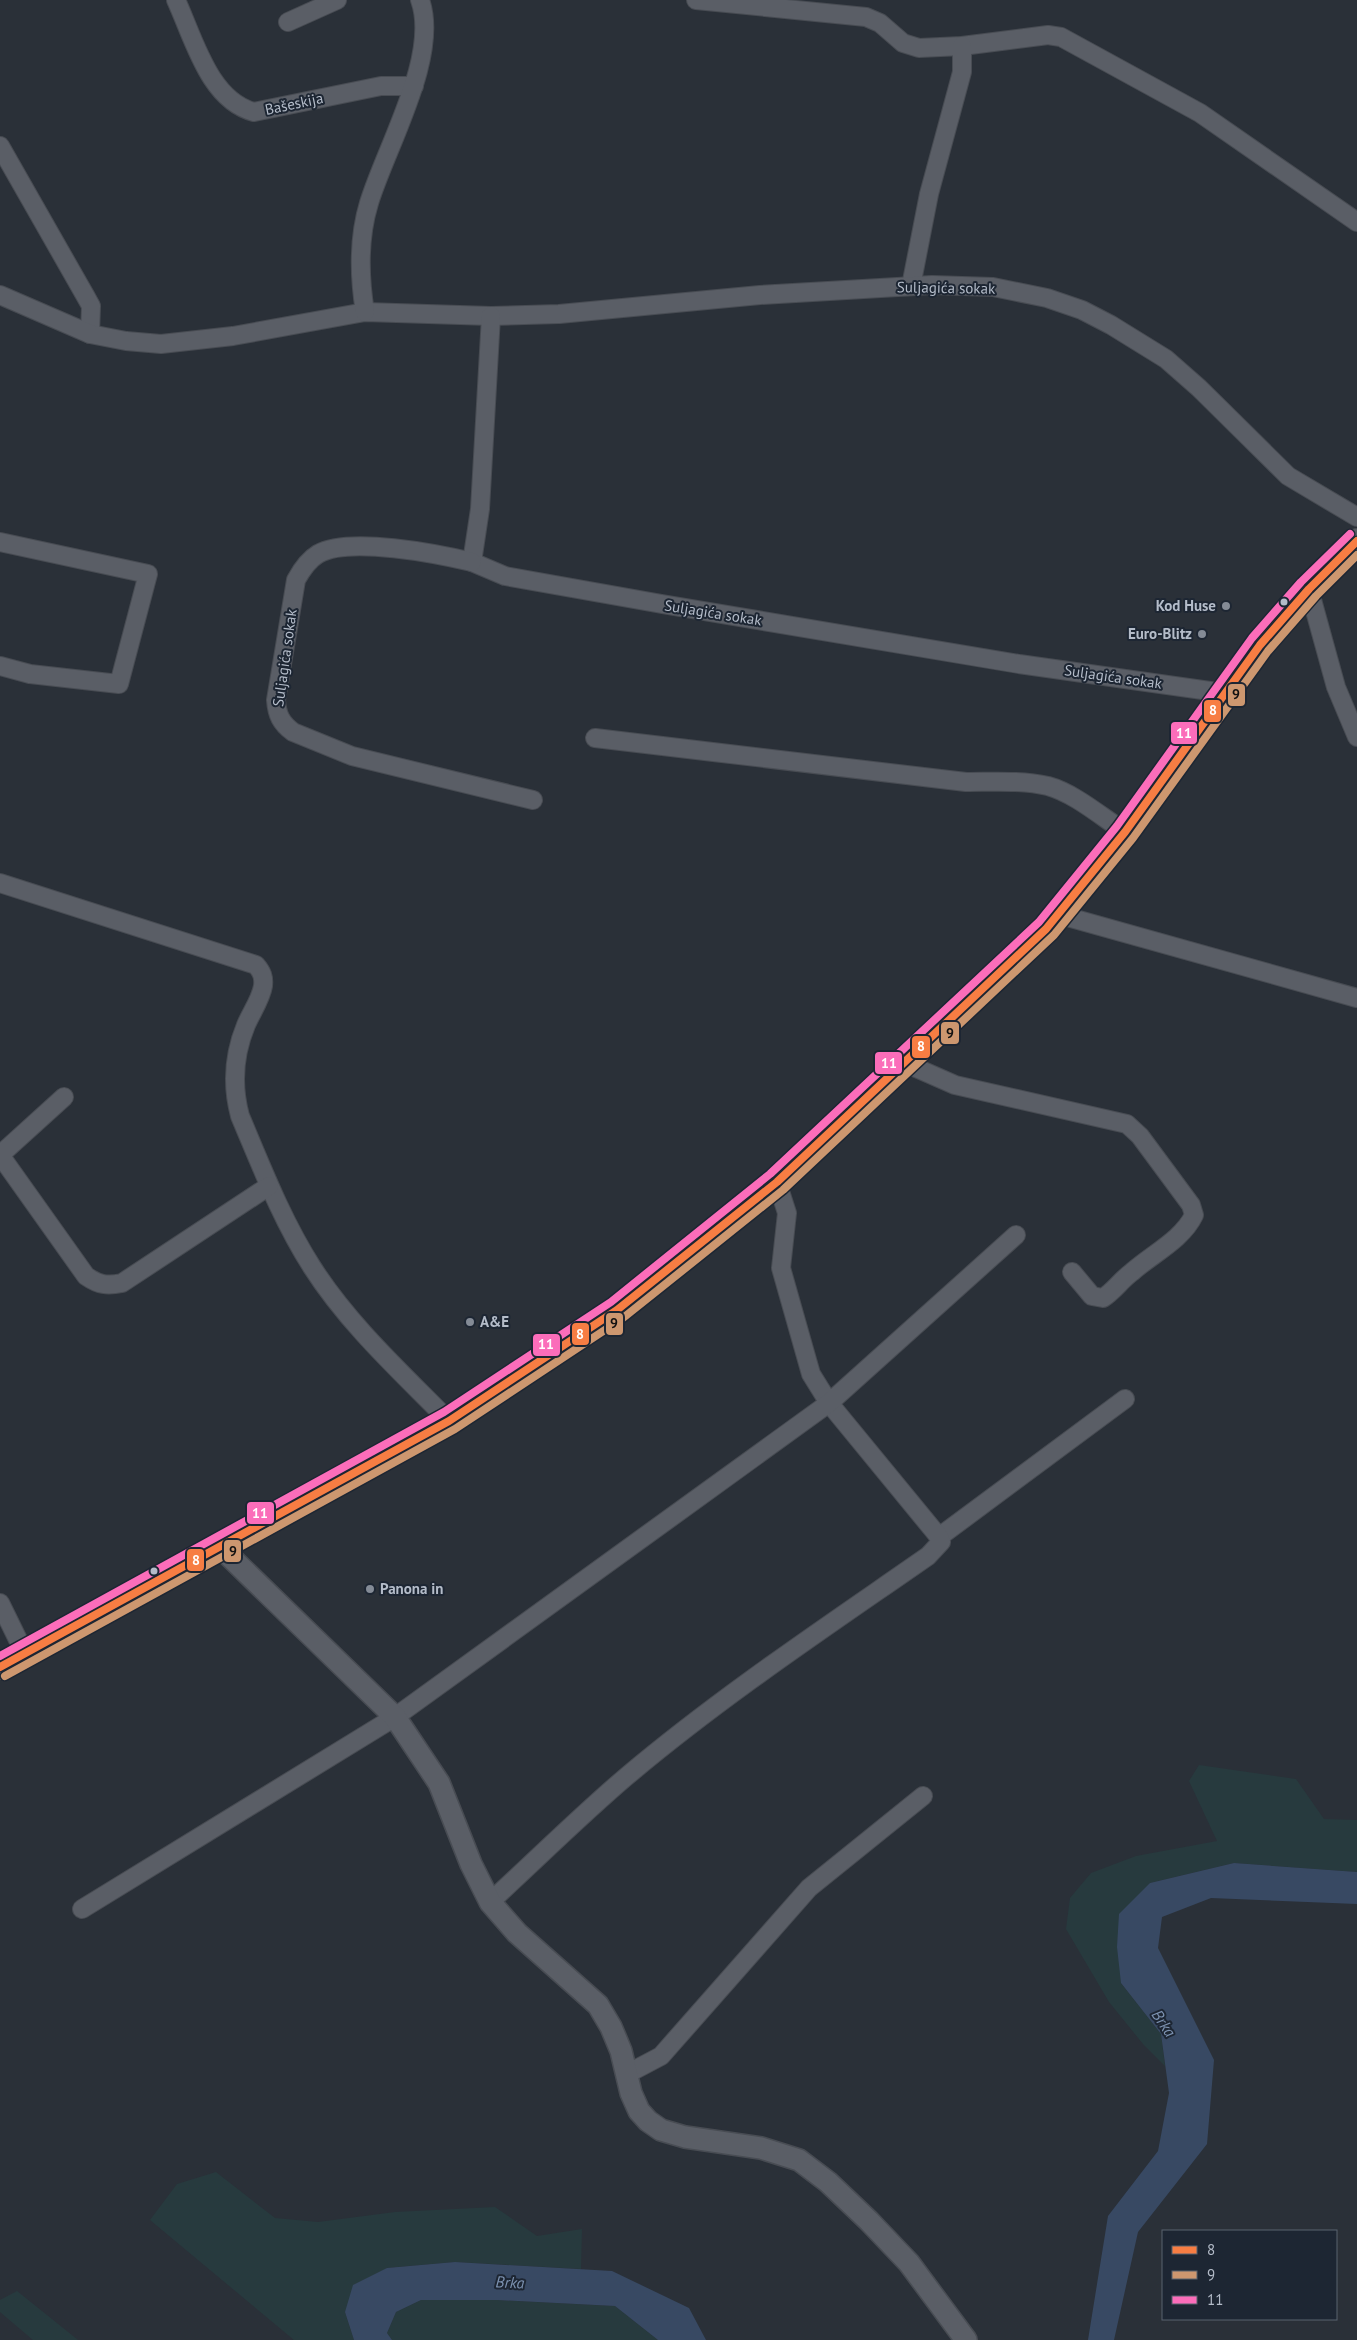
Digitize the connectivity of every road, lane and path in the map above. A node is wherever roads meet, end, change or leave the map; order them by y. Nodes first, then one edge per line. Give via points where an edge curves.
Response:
1 (176, 0) edge
2 (338, 0) edge
3 (420, 0) edge
4 (696, 0) edge
5 (288, 22) dead end
6 (962, 46) junction
7 (414, 86) junction
8 (0, 146) edge
9 (1357, 222) edge
10 (911, 286) junction
11 (0, 295) edge
12 (365, 312) junction
13 (491, 316) junction
14 (90, 334) junction
15 (1357, 517) edge
16 (1357, 541) edge
17 (0, 542) edge
18 (472, 562) junction
19 (1309, 589) junction
20 (0, 666) edge
21 (1224, 693) junction
22 (1357, 737) edge
23 (595, 738) dead end
24 (533, 800) dead end
25 (1124, 832) junction
26 (0, 883) edge
27 (1057, 914) junction
28 (1357, 998) edge
29 (905, 1063) junction
30 (64, 1096) dead end
31 (777, 1182) junction
32 (269, 1186) junction
33 (1016, 1235) dead end
34 (1072, 1272) dead end
35 (1125, 1399) dead end
36 (829, 1403) junction
37 (449, 1422) junction
38 (939, 1537) junction
39 (220, 1547) junction
40 (0, 1603) edge
41 (24, 1654) junction
42 (0, 1667) edge
43 (395, 1717) junction
44 (923, 1796) dead end
45 (490, 1902) junction
46 (82, 1909) dead end
47 (627, 2074) junction
48 (966, 2340) edge

1 - 7 street, Bašeskija via 210,76 242,109 254,112 381,86
2 - 5 street
3 - 7 street via 426,30
4 - 6 street via 866,17 880,23 903,43 919,48
6 - 9 street via 1048,35 1061,37 1200,113
6 - 10 street via 960,80 929,194
7 - 12 street via 366,214 360,280
8 - 14 street via 91,306
10 - 13 street, Suljagića sokak via 760,294 559,314
10 - 15 street, Suljagića sokak via 993,287 1047,298 1112,325 1166,359 1288,476
11 - 14 street, Suljagića sokak
12 - 13 street, Suljagića sokak
12 - 14 street, Suljagića sokak via 233,336 161,344
13 - 18 street via 480,509
16 - 19 main road
17 - 20 street via 148,574 119,684 30,674
18 - 21 street, Suljagića sokak via 505,576 662,604 1020,664
18 - 24 street, Suljagića sokak via 443,555 344,546 319,553 304,565 296,580 276,700 277,712 292,732 352,756
19 - 21 main road via 1260,645
19 - 22 street via 1336,687
21 - 25 main road
23 - 25 street via 966,782 1011,782 1049,787 1083,804
25 - 27 main road
26 - 32 street via 256,965 263,975 263,988 245,1027 238,1053 235,1099
27 - 28 street
27 - 29 main road via 1046,929
29 - 31 main road
29 - 34 street via 955,1085 1127,1124 1140,1136 1191,1205 1194,1215 1188,1228 1103,1298 1092,1296
30 - 32 street via 0,1155 86,1276 97,1284 109,1286 127,1280
31 - 36 street via 786,1213 781,1268 810,1374
31 - 37 main road via 617,1310
32 - 37 street via 313,1268 342,1306
33 - 36 street
35 - 38 street
36 - 38 street
36 - 43 street
37 - 39 main road
38 - 45 street via 941,1542 928,1556 708,1711 634,1771
39 - 41 main road
39 - 43 street
40 - 41 street
41 - 42 main road
43 - 45 street via 439,1783 470,1864
43 - 46 street
44 - 47 street via 809,1888 660,2056
45 - 47 street via 517,1933 598,2005 618,2043
47 - 48 street via 639,2111 661,2130 782,2154 799,2160 828,2182 909,2263

